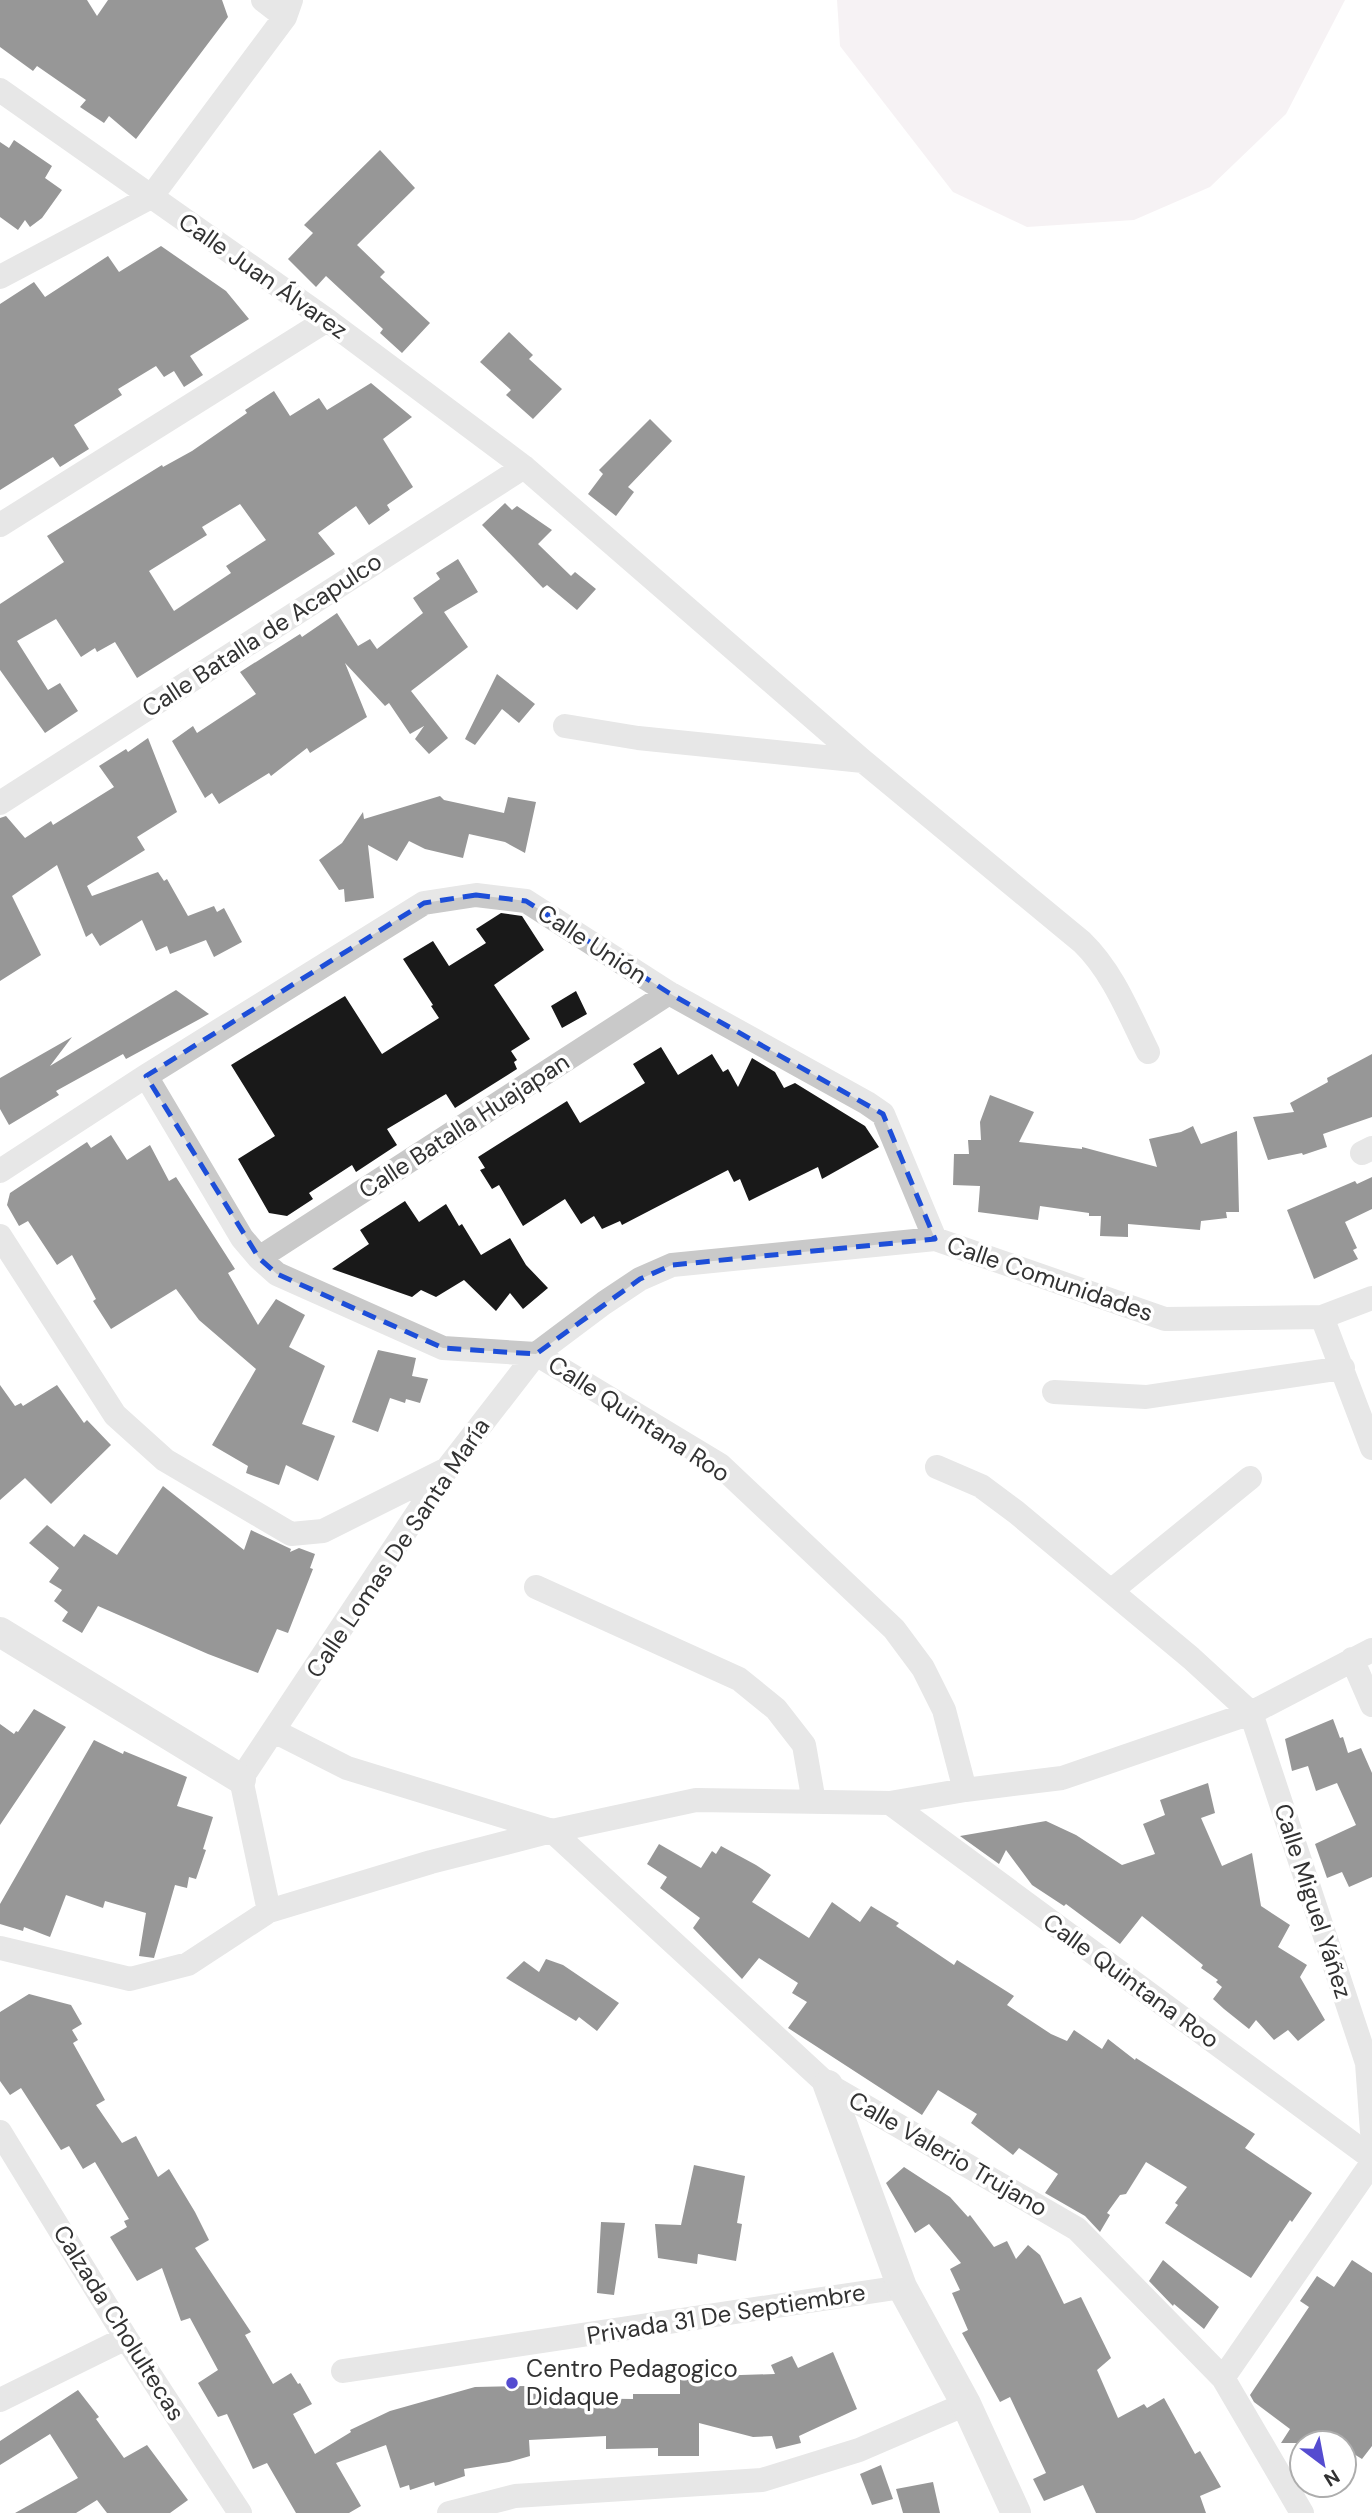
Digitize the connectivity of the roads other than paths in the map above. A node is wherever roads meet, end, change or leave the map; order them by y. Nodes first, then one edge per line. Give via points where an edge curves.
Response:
1 (262, 0) edge
2 (288, 9) edge
3 (0, 90) edge
4 (151, 197) junction
5 (0, 277) edge
6 (327, 320) junction
7 (524, 467) junction
8 (0, 525) edge
9 (565, 726) dead end
10 (863, 761) junction
11 (0, 803) edge
12 (670, 993) junction
13 (1148, 1052) dead end
14 (146, 1076) junction
15 (0, 1171) edge
16 (0, 1236) edge
17 (935, 1239) junction
18 (259, 1258) junction
19 (1372, 1298) edge
20 (1322, 1317) junction
21 (536, 1354) junction
22 (1343, 1368) junction
23 (1054, 1392) dead end
24 (1372, 1448) edge
25 (937, 1467) dead end
26 (446, 1470) junction
27 (1250, 1478) dead end
28 (536, 1587) dead end
29 (1111, 1591) junction
30 (0, 1631) edge
31 (1362, 1655) edge
32 (1372, 1705) edge
33 (1251, 1713) junction
34 (274, 1731) junction
35 (241, 1779) junction
36 (965, 1790) junction
37 (814, 1802) junction
38 (890, 1803) junction
39 (552, 1831) junction
40 (269, 1911) junction
41 (0, 1948) edge
42 (828, 2085) junction
43 (0, 2132) edge
44 (1372, 2132) edge
45 (1372, 2161) edge
46 (902, 2287) junction
47 (126, 2338) junction
48 (342, 2371) dead end
49 (1223, 2378) junction
50 (0, 2400) edge
51 (966, 2404) junction
52 (240, 2513) edge
53 (449, 2513) edge
54 (1016, 2513) edge
55 (1302, 2513) edge

1 - 2 street
2 - 4 street
3 - 4 street, Calle Juan Álvarez
4 - 5 street
4 - 6 street, Calle Juan Álvarez
6 - 7 street, Calle Juan Álvarez
6 - 8 street
7 - 10 street, Calle Juan Álvarez
7 - 11 street, Calle Batalla de Acapulco
9 - 10 street
10 - 13 street, Calle Juan Álvarez via 1098,958
12 - 14 street, Calle Unión via 526,901 476,895 424,903
12 - 17 street, Calle Unión via 883,1114
12 - 18 street, Calle Batalla Huajapan
14 - 15 street, Calle Unión
14 - 18 street, Calle Quintana Roo via 242,1238
16 - 26 street via 115,1415 164,1460 290,1534 323,1531
17 - 20 street, Calle Comunidades via 1165,1319
17 - 21 street, Calle Lomas De Santa María via 673,1265 640,1279
18 - 21 street, Calle Quintana Roo via 277,1274 443,1348
19 - 20 street, Calle Comunidades
20 - 22 street
21 - 26 street, Calle Lomas De Santa María
21 - 36 street, Calle Quintana Roo via 720,1465 894,1629 923,1668 944,1710
22 - 23 street via 1146,1397
22 - 24 street
25 - 29 street via 981,1486
26 - 34 street, Calle Lomas De Santa María
27 - 29 street
28 - 37 street via 739,1679 776,1709 804,1745
29 - 33 street
30 - 35 street
31 - 32 street
31 - 33 street
33 - 36 street via 1062,1778
33 - 44 street, Calle Miguel Yáñez via 1367,2063
34 - 35 street, Calle Lomas De Santa María
34 - 39 street via 347,1768
35 - 40 street
36 - 38 street
37 - 38 street
37 - 39 street via 696,1800
38 - 45 street, Calle Quintana Roo
39 - 40 street
39 - 42 street, Calle Valerio Trujano
40 - 41 street via 188,1964 130,1979
42 - 46 street
42 - 49 street, Calle Valerio Trujano via 1077,2229
43 - 47 street, Calzada Cholultecas
45 - 49 street
46 - 48 street, Privada 31 De Septiembre
46 - 51 street
47 - 50 street
47 - 52 street, Calzada Cholultecas
49 - 55 street, Calle Valerio Trujano
51 - 53 street via 859,2450 762,2480 515,2496
51 - 54 street

